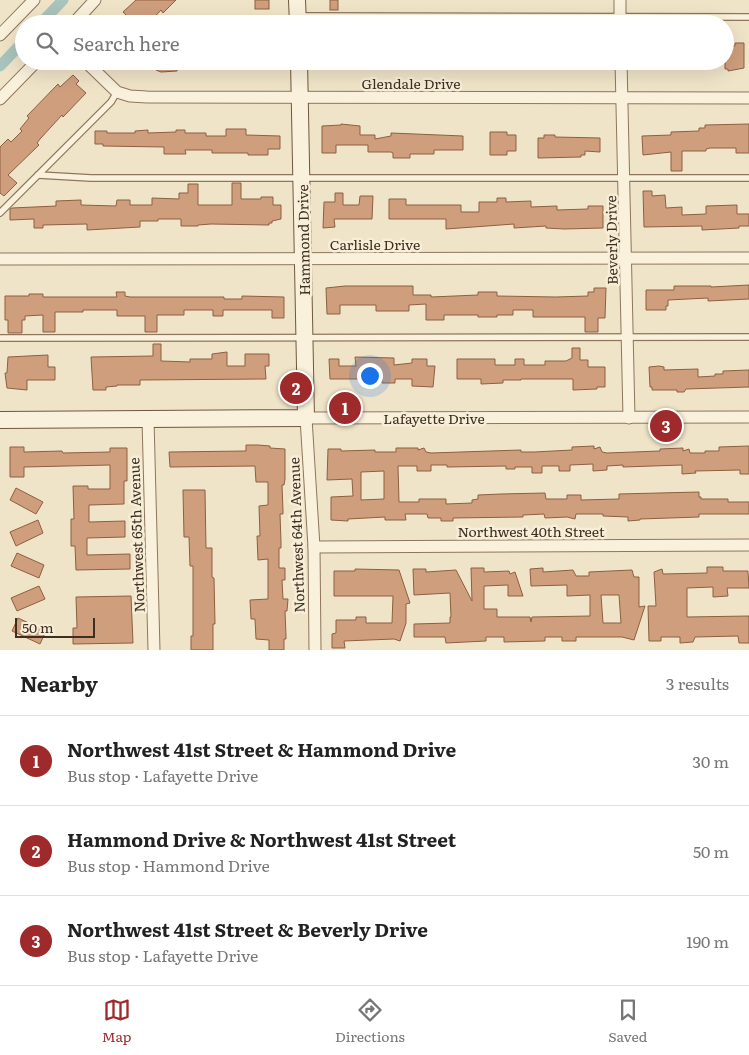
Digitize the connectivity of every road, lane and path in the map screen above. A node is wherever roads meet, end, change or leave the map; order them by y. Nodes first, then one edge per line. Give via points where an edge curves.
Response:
1 (33, 0) edge
2 (95, 0) edge
3 (620, 0) edge
4 (297, 13) edge
5 (19, 15) edge
6 (81, 15) edge
7 (389, 15) edge
8 (620, 15) edge
9 (734, 17) edge
10 (749, 17) edge
11 (15, 19) edge
12 (0, 35) edge
13 (28, 70) edge
14 (94, 70) edge
15 (299, 70) edge
16 (621, 70) edge
17 (117, 92) junction
18 (300, 98) junction
19 (622, 98) junction
20 (749, 98) edge
21 (0, 99) edge
22 (38, 175) junction
23 (301, 178) junction
24 (624, 178) junction
25 (749, 178) edge
26 (0, 213) edge
27 (749, 258) edge
28 (0, 259) edge
29 (303, 259) junction
30 (626, 259) junction
31 (628, 337) junction
32 (749, 337) edge
33 (0, 338) edge
34 (305, 338) junction
35 (306, 418) junction
36 (629, 418) junction
37 (749, 418) edge
38 (148, 419) junction
39 (0, 420) edge
40 (749, 546) edge
41 (314, 547) junction
42 (154, 650) edge
43 (315, 650) edge

1 - 5 street
2 - 6 street
3 - 8 street
4 - 7 lane
9 - 10 lane
11 - 12 street
13 - 21 street
14 - 17 street
15 - 18 street, Hammond Drive
16 - 19 street, Beverly Drive
17 - 18 street, Glendale Drive via 146,97
17 - 22 lane via 111,102
18 - 19 street, Glendale Drive
18 - 23 street, Hammond Drive
19 - 20 street, Glendale Drive
19 - 24 street, Beverly Drive
22 - 23 lane
22 - 26 lane
23 - 24 lane
23 - 29 street, Hammond Drive
24 - 25 lane
24 - 30 street, Beverly Drive
27 - 30 street, Carlisle Drive
28 - 29 street, Carlisle Drive
29 - 30 street, Carlisle Drive
29 - 34 street, Hammond Drive
30 - 31 street, Beverly Drive
31 - 32 lane
31 - 34 lane
31 - 36 street, Beverly Drive
33 - 34 lane
34 - 35 street, Hammond Drive
35 - 36 street, Lafayette Drive
35 - 38 street, Lafayette Drive
35 - 41 street, Northwest 64th Avenue
36 - 37 street, Lafayette Drive
38 - 39 street, Lafayette Drive
38 - 42 street, Northwest 65th Avenue
40 - 41 street, Northwest 40th Street
41 - 43 street, Northwest 64th Avenue

